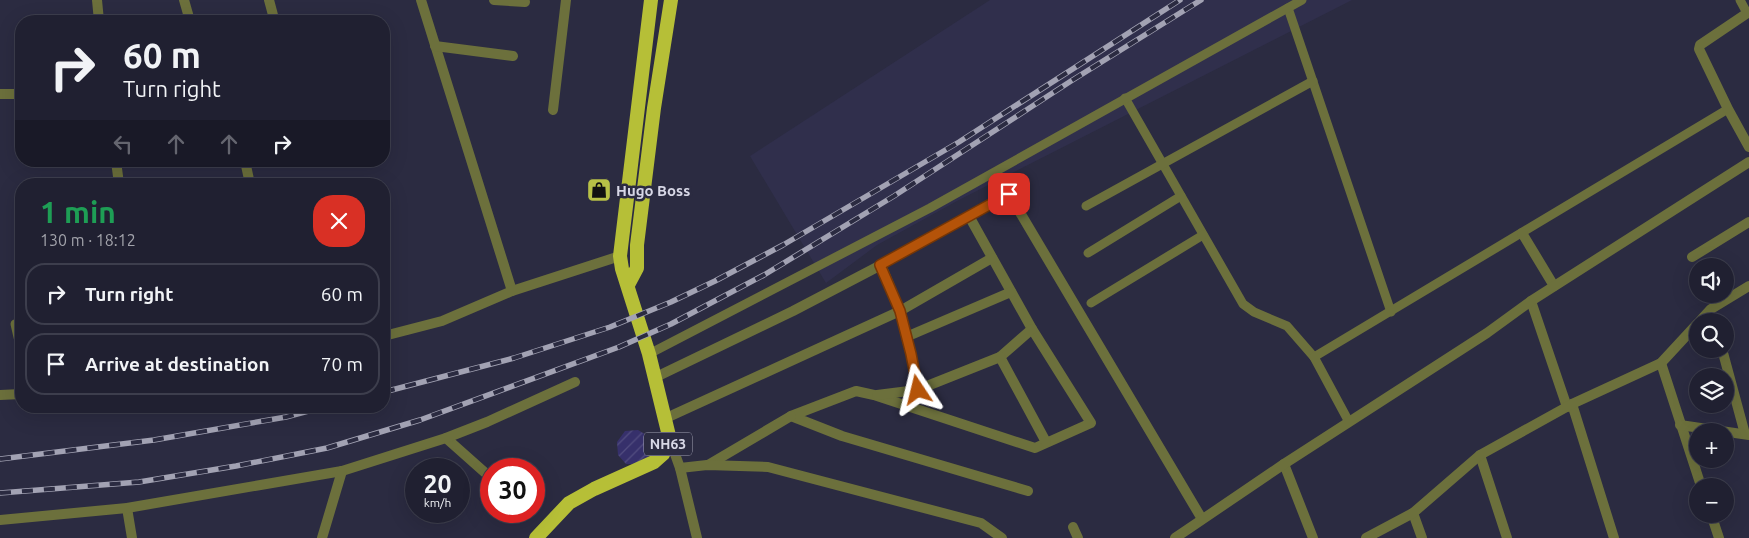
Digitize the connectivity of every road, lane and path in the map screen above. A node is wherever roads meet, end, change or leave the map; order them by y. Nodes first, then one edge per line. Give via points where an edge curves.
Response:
1 (97, 0) edge
2 (184, 0) edge
3 (269, 0) edge
4 (421, 0) edge
5 (494, 0) edge
6 (566, 0) edge
7 (652, 0) edge
8 (671, 0) edge
9 (1302, 0) edge
10 (1740, 0) edge
11 (525, 2) dead end
12 (1288, 8) junction
13 (1748, 13) edge
14 (99, 15) edge
15 (188, 15) edge
16 (272, 15) dead end
17 (435, 46) junction
18 (513, 56) dead end
19 (1313, 81) junction
20 (0, 94) edge
21 (15, 94) edge
22 (1125, 98) junction
23 (1728, 109) junction
24 (553, 110) dead end
25 (1749, 147) edge
26 (1749, 162) edge
27 (1163, 163) junction
28 (1181, 196) junction
29 (1086, 206) dead end
30 (969, 216) junction
31 (1749, 222) edge
32 (1522, 233) junction
33 (1203, 235) junction
34 (1088, 253) dead end
35 (620, 256) junction
36 (1692, 257) dead end
37 (992, 258) junction
38 (880, 265) junction
39 (628, 285) junction
40 (1554, 286) junction
41 (1749, 286) edge
42 (512, 291) junction
43 (1011, 292) junction
44 (1531, 301) junction
45 (1092, 302) dead end
46 (1711, 309) junction
47 (900, 311) junction
48 (1391, 312) junction
49 (1707, 313) edge
50 (1712, 313) edge
51 (1032, 329) junction
52 (1689, 332) edge
53 (390, 334) edge
54 (906, 337) junction
55 (649, 354) junction
56 (1000, 357) junction
57 (1314, 357) junction
58 (1725, 358) edge
59 (1660, 363) junction
60 (654, 378) junction
61 (575, 382) dead end
62 (918, 390) junction
63 (15, 394) edge
64 (0, 395) edge
65 (874, 395) junction
66 (1570, 405) junction
67 (791, 416) junction
68 (664, 419) junction
69 (1349, 422) junction
70 (1680, 425) junction
71 (1747, 434) edge
72 (446, 438) junction
73 (670, 440) junction
74 (1046, 442) junction
75 (1480, 455) junction
76 (1284, 464) junction
77 (707, 465) junction
78 (480, 468) edge
79 (680, 468) junction
80 (342, 471) junction
81 (1698, 478) edge
82 (1028, 491) dead end
83 (127, 508) junction
84 (1413, 513) junction
85 (1202, 518) junction
86 (0, 520) edge
87 (1713, 523) edge
88 (1072, 527) dead end
89 (132, 538) edge
90 (322, 538) edge
91 (536, 538) edge
92 (697, 538) edge
93 (1002, 538) edge
94 (1078, 538) edge
95 (1175, 538) edge
96 (1313, 538) edge
97 (1366, 538) edge
98 (1422, 538) edge
99 (1507, 538) edge
100 (1614, 538) edge
101 (1719, 538) edge

1 - 14 street
2 - 15 street
3 - 16 street
4 - 17 street
5 - 11 street
6 - 24 street
7 - 35 highway, NH63
8 - 39 highway via 637,245 637,268
9 - 12 lane
10 - 13 lane
12 - 19 lane
12 - 22 lane
13 - 23 street via 1698,49
17 - 18 street
17 - 42 street
19 - 27 lane
19 - 48 lane
20 - 21 street
22 - 27 lane
22 - 55 lane via 930,208
23 - 25 street
23 - 32 lane
26 - 40 street
27 - 28 lane
27 - 29 lane
28 - 33 lane
28 - 34 lane
30 - 37 street
30 - 38 street
30 - 85 street via 1009,194
31 - 36 street
32 - 40 street
32 - 48 lane
33 - 45 lane
33 - 57 lane via 1243,304 1287,326
35 - 39 highway, NH63
35 - 42 street
37 - 43 street
37 - 47 street
38 - 47 street
38 - 60 street
39 - 55 highway, NH63
40 - 44 street
41 - 46 street
42 - 53 street via 442,321
43 - 51 street
43 - 54 street
44 - 66 street
44 - 69 street via 1486,334
46 - 49 street
46 - 50 street
47 - 54 street
47 - 68 street
48 - 57 lane
51 - 56 street
51 - 74 street via 1091,423
52 - 59 street
54 - 62 street
55 - 60 highway, NH63
56 - 62 street
56 - 74 street
57 - 69 lane
58 - 71 street
59 - 66 street
59 - 70 street
60 - 68 highway, NH63
61 - 72 street
62 - 65 street
63 - 64 street
65 - 67 street via 856,391
65 - 74 street via 1035,448
66 - 75 street
66 - 100 street
67 - 77 street
67 - 82 street via 842,436
68 - 73 highway, NH63
69 - 76 street
70 - 71 street
70 - 81 street
72 - 78 street
72 - 80 street
73 - 79 street
73 - 91 highway, NH63 via 663,454 654,462 569,503
75 - 84 street
75 - 99 street
76 - 85 street
76 - 96 street
77 - 79 street
77 - 93 street via 768,467 850,487 981,523
79 - 92 street
80 - 83 street
80 - 90 street
83 - 86 street
83 - 89 street
84 - 97 street
84 - 98 street
85 - 95 street
87 - 101 street
88 - 94 street

